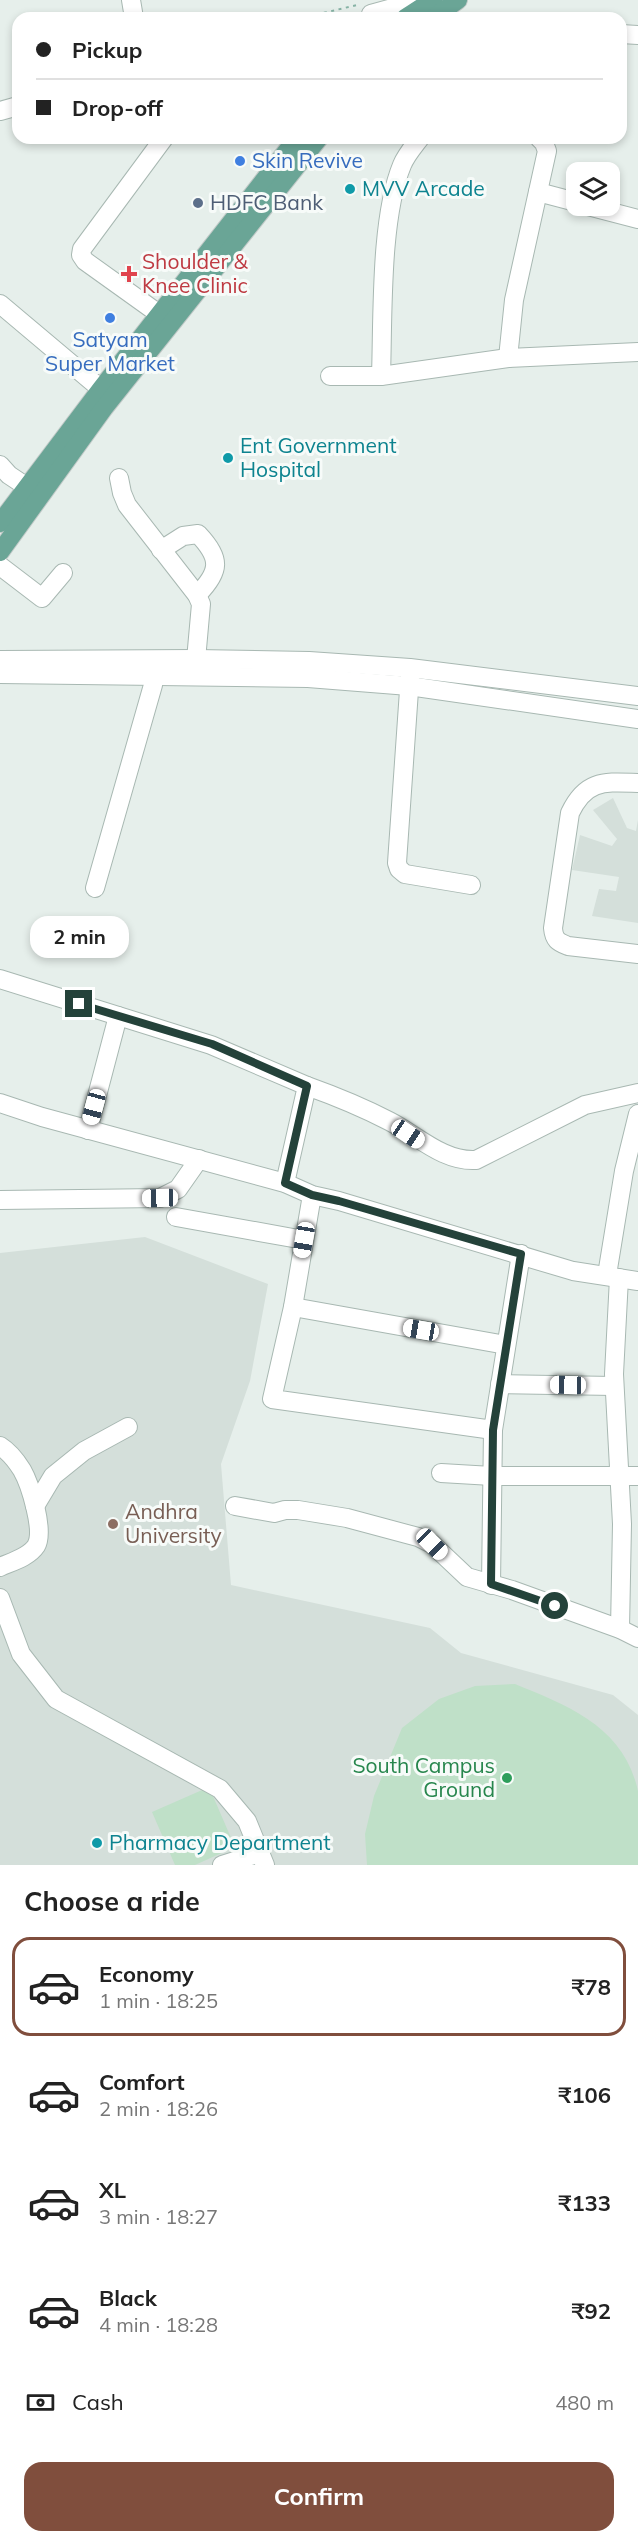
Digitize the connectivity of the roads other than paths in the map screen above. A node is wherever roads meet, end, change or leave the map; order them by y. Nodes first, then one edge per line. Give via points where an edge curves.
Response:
1 (421, 0) edge
2 (433, 0) edge
3 (458, 0) edge
4 (373, 12) edge
5 (414, 12) edge
6 (441, 12) edge
7 (160, 144) edge
8 (292, 144) edge
9 (314, 144) edge
10 (416, 144) edge
11 (544, 144) edge
12 (538, 192) junction
13 (566, 199) edge
14 (620, 214) edge
15 (638, 219) edge
16 (0, 304) edge
17 (159, 314) junction
18 (638, 352) edge
19 (508, 358) junction
20 (330, 376) dead end
21 (381, 376) junction
22 (100, 389) junction
23 (0, 465) edge
24 (119, 478) dead end
25 (27, 486) junction
26 (0, 523) edge
27 (160, 550) junction
28 (0, 552) edge
29 (0, 566) edge
30 (63, 573) dead end
31 (198, 594) junction
32 (0, 660) edge
33 (25, 667) junction
34 (155, 667) junction
35 (195, 668) junction
36 (0, 674) edge
37 (410, 677) junction
38 (638, 696) edge
39 (638, 719) edge
40 (638, 783) edge
41 (471, 885) dead end
42 (95, 888) dead end
43 (638, 954) edge
44 (0, 979) edge
45 (118, 1016) junction
46 (307, 1086) junction
47 (638, 1093) edge
48 (0, 1103) edge
49 (638, 1114) edge
50 (88, 1130) junction
51 (199, 1159) junction
52 (631, 1173) edge
53 (285, 1183) junction
54 (312, 1195) junction
55 (0, 1200) edge
56 (176, 1217) dead end
57 (304, 1240) junction
58 (521, 1254) junction
59 (613, 1277) junction
60 (638, 1281) edge
61 (293, 1307) junction
62 (506, 1345) junction
63 (500, 1384) junction
64 (614, 1386) junction
65 (128, 1426) dead end
66 (493, 1430) junction
67 (0, 1446) edge
68 (441, 1473) dead end
69 (492, 1476) junction
70 (618, 1476) junction
71 (638, 1476) edge
72 (35, 1506) junction
73 (235, 1506) dead end
74 (0, 1567) edge
75 (491, 1584) junction
76 (0, 1598) edge
77 (620, 1629) junction
78 (638, 1638) edge
79 (263, 1859) edge
80 (222, 1865) edge

1 - 4 street
2 - 5 main road
3 - 6 main road
7 - 17 street via 81,255
8 - 17 main road
9 - 28 main road via 104,408
10 - 21 street via 403,163 388,232
11 - 12 street via 547,151
12 - 13 street
12 - 19 street via 514,300
14 - 15 street
16 - 22 street
17 - 22 main road
18 - 19 street
19 - 21 street
20 - 21 street
22 - 25 main road
23 - 25 street
24 - 27 street via 127,505
25 - 26 main road
27 - 31 street
27 - 31 street via 191,533 198,534 214,553 216,564
29 - 30 street via 42,598
31 - 35 street via 201,618
32 - 33 street
33 - 34 street
33 - 36 street
34 - 35 street
34 - 42 street
35 - 37 street via 309,662
37 - 38 street
37 - 39 street
37 - 41 street via 397,863 405,874
40 - 43 street via 594,784 578,797 570,813 554,928 558,943
44 - 45 street
45 - 46 street via 212,1044
45 - 50 street
46 - 47 street via 392,1122 424,1145 464,1161 476,1160 585,1106
46 - 53 street
48 - 50 street
49 - 52 street
50 - 51 street
51 - 53 street
51 - 55 street via 178,1189 160,1198
52 - 59 street
53 - 54 street
54 - 57 street
54 - 58 street
56 - 57 street
57 - 61 street
58 - 59 street via 573,1271
58 - 62 street
59 - 60 street
59 - 64 street
61 - 62 street
61 - 66 street via 272,1399
62 - 63 street
63 - 64 street
63 - 66 street
64 - 70 street
65 - 72 street via 84,1451 53,1476
66 - 69 street
67 - 72 street via 22,1470
68 - 69 street
69 - 70 street
69 - 75 street
70 - 71 street
70 - 77 street via 622,1524
72 - 74 street via 39,1535 36,1546
73 - 75 street via 274,1513 298,1510 391,1528 432,1544 467,1577
75 - 77 street
76 - 79 street via 21,1654 56,1699 220,1789 247,1821
77 - 78 street
79 - 80 street

